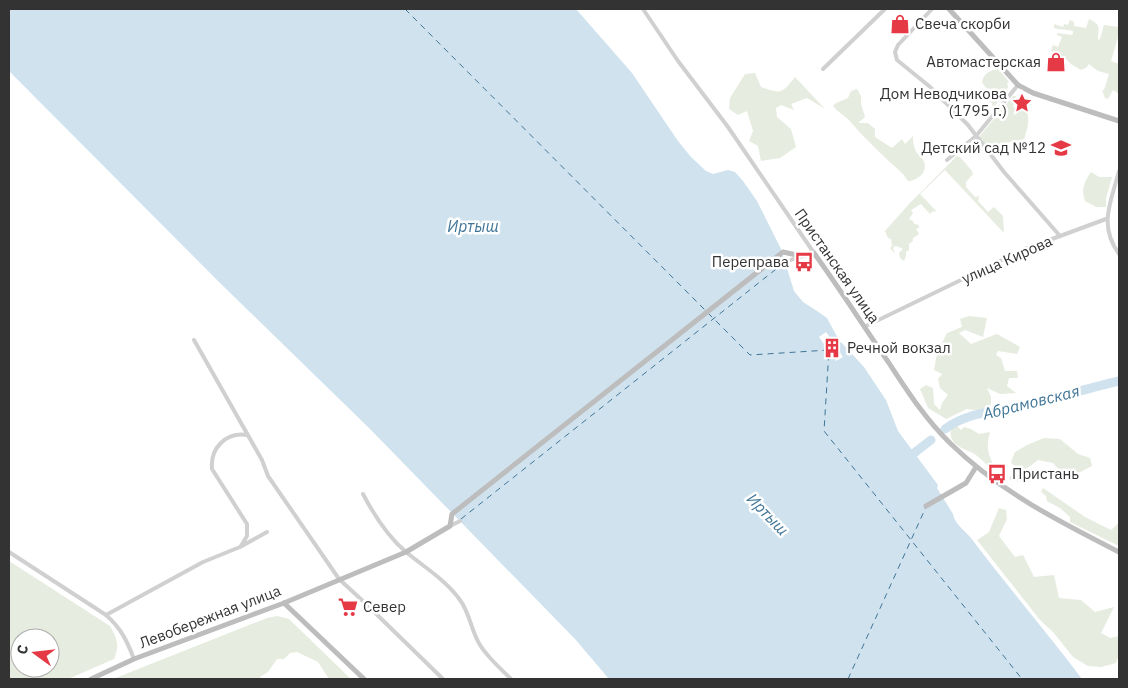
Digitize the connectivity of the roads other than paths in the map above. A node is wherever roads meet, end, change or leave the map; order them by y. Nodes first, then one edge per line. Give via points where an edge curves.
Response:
1 (643, 9) edge
2 (885, 9) edge
3 (932, 9) edge
4 (949, 9) edge
5 (823, 70) dead end
6 (1018, 85) junction
7 (1119, 121) edge
8 (976, 136) junction
9 (947, 160) dead end
10 (1119, 170) edge
11 (1106, 220) junction
12 (1060, 236) junction
13 (814, 254) junction
14 (1119, 254) edge
15 (801, 256) junction
16 (786, 262) dead end
17 (864, 327) junction
18 (194, 340) dead end
19 (247, 435) junction
20 (976, 467) junction
21 (363, 494) dead end
22 (926, 506) dead end
23 (460, 521) dead end
24 (450, 526) junction
25 (267, 532) dead end
26 (240, 547) junction
27 (9, 552) edge
28 (406, 552) junction
29 (1119, 552) edge
30 (339, 579) junction
31 (284, 602) junction
32 (106, 615) junction
33 (134, 659) junction
34 (91, 679) edge
35 (364, 679) edge
36 (443, 679) edge
37 (511, 679) edge

1 - 13 street, Пристанская улица
2 - 5 street
3 - 8 street via 898,45 895,55 949,105
4 - 6 street
6 - 7 street
6 - 8 street
8 - 9 street
8 - 12 street
10 - 11 street
11 - 12 street, улица Кирова
11 - 14 street via 1110,238
12 - 17 street, улица Кирова via 1016,253
13 - 15 street
13 - 17 street, Пристанская улица
15 - 16 street
15 - 24 street via 783,252 452,514
17 - 20 street, Пристанская улица via 923,413
18 - 19 street
19 - 26 street via 225,438 211,460 212,469 247,524 248,536
19 - 30 street via 268,476
20 - 22 street via 966,483
20 - 29 street, Пристанская улица via 1044,512
21 - 28 street via 373,514
23 - 24 street
24 - 28 street, Левобережная улица
25 - 26 street
26 - 32 street via 203,562
27 - 32 street, Левобережная улица
28 - 30 street, Левобережная улица
28 - 37 street via 460,599 480,646
30 - 31 street, Левобережная улица
30 - 36 street
31 - 33 street, Левобережная улица
31 - 35 street
32 - 33 street, Левобережная улица via 117,624
33 - 34 street

